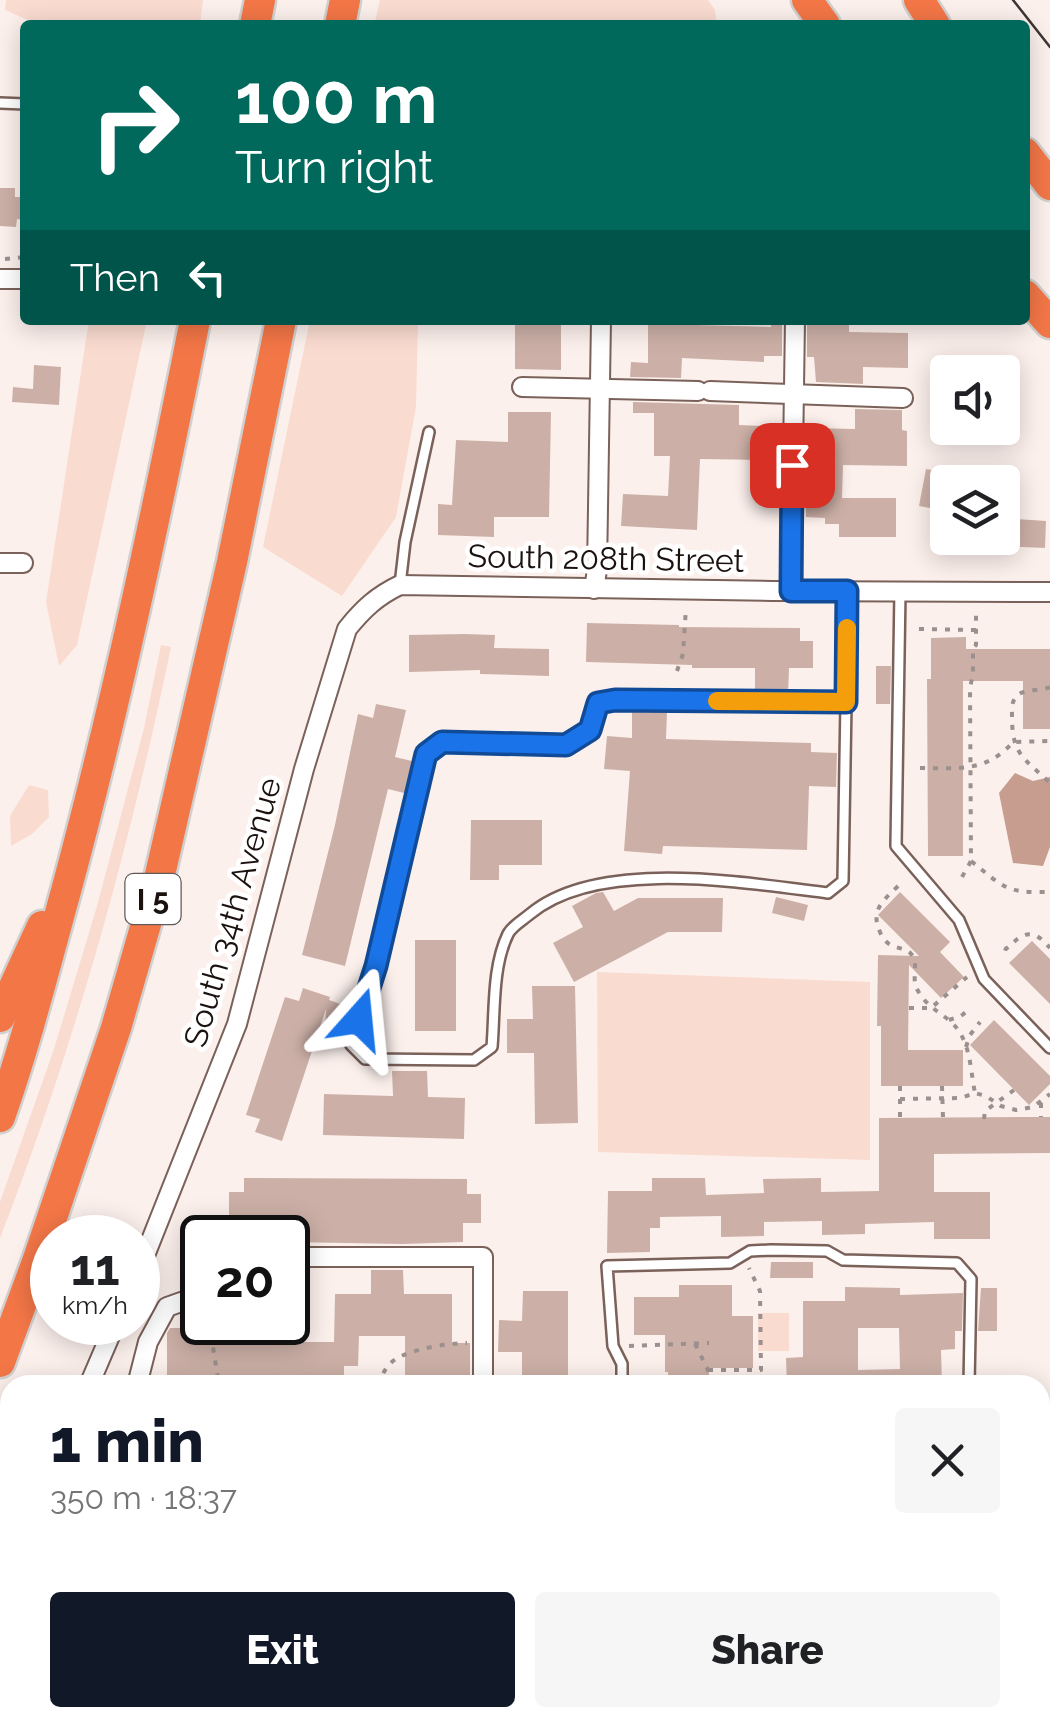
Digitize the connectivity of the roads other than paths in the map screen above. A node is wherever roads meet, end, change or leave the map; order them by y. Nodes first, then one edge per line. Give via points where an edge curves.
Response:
1 (1030, 159) edge
2 (1050, 185) edge
3 (1030, 300) edge
4 (1050, 323) edge
5 (195, 325) edge
6 (280, 325) edge
7 (601, 325) edge
8 (795, 325) edge
9 (522, 387) dead end
10 (600, 389) junction
11 (794, 394) junction
12 (903, 398) dead end
13 (429, 432) dead end
14 (0, 562) edge
15 (23, 564) dead end
16 (400, 585) junction
17 (594, 589) junction
18 (791, 591) junction
19 (847, 591) junction
20 (900, 592) junction
21 (1050, 592) edge
22 (846, 702) junction
23 (77, 850) junction
24 (0, 1017) edge
25 (1050, 1048) edge
26 (0, 1118) edge
27 (160, 1218) edge
28 (310, 1256) edge
29 (180, 1302) edge
30 (106, 1345) edge
31 (0, 1362) edge
32 (93, 1375) edge
33 (140, 1375) edge
34 (483, 1375) edge
35 (622, 1375) edge
36 (969, 1375) edge
37 (484, 1727) edge
38 (492, 1727) edge

1 - 2 highway
3 - 4 highway
5 - 23 highway
6 - 31 highway, I 5 via 158,879 116,1028
7 - 10 street
8 - 11 street
9 - 10 street
10 - 11 street
10 - 17 street
11 - 12 street
11 - 18 street
13 - 16 lane
14 - 15 street
16 - 17 street, South 208th Street
16 - 27 street, South 34th Avenue via 379,595 346,629 237,1024
17 - 18 street, South 208th Street
18 - 19 street, South 208th Street
19 - 20 street, South 208th Street
19 - 22 lane
20 - 21 street, South 208th Street
20 - 25 lane via 896,846 959,920 984,980
22 - 22 lane via 843,881 828,893 730,881 621,879 585,886 542,904 510,931 499,964 492,1047 474,1060 365,1059 350,1045 376,966 426,754 442,742 566,745 590,730 598,703 615,700
23 - 24 highway
23 - 26 highway
28 - 34 street via 482,1257
29 - 33 street via 167,1306
30 - 32 street
35 - 36 lane via 612,1346 607,1266 730,1263 750,1251 771,1250 827,1252 844,1260 957,1262 971,1279
37 - 38 street

